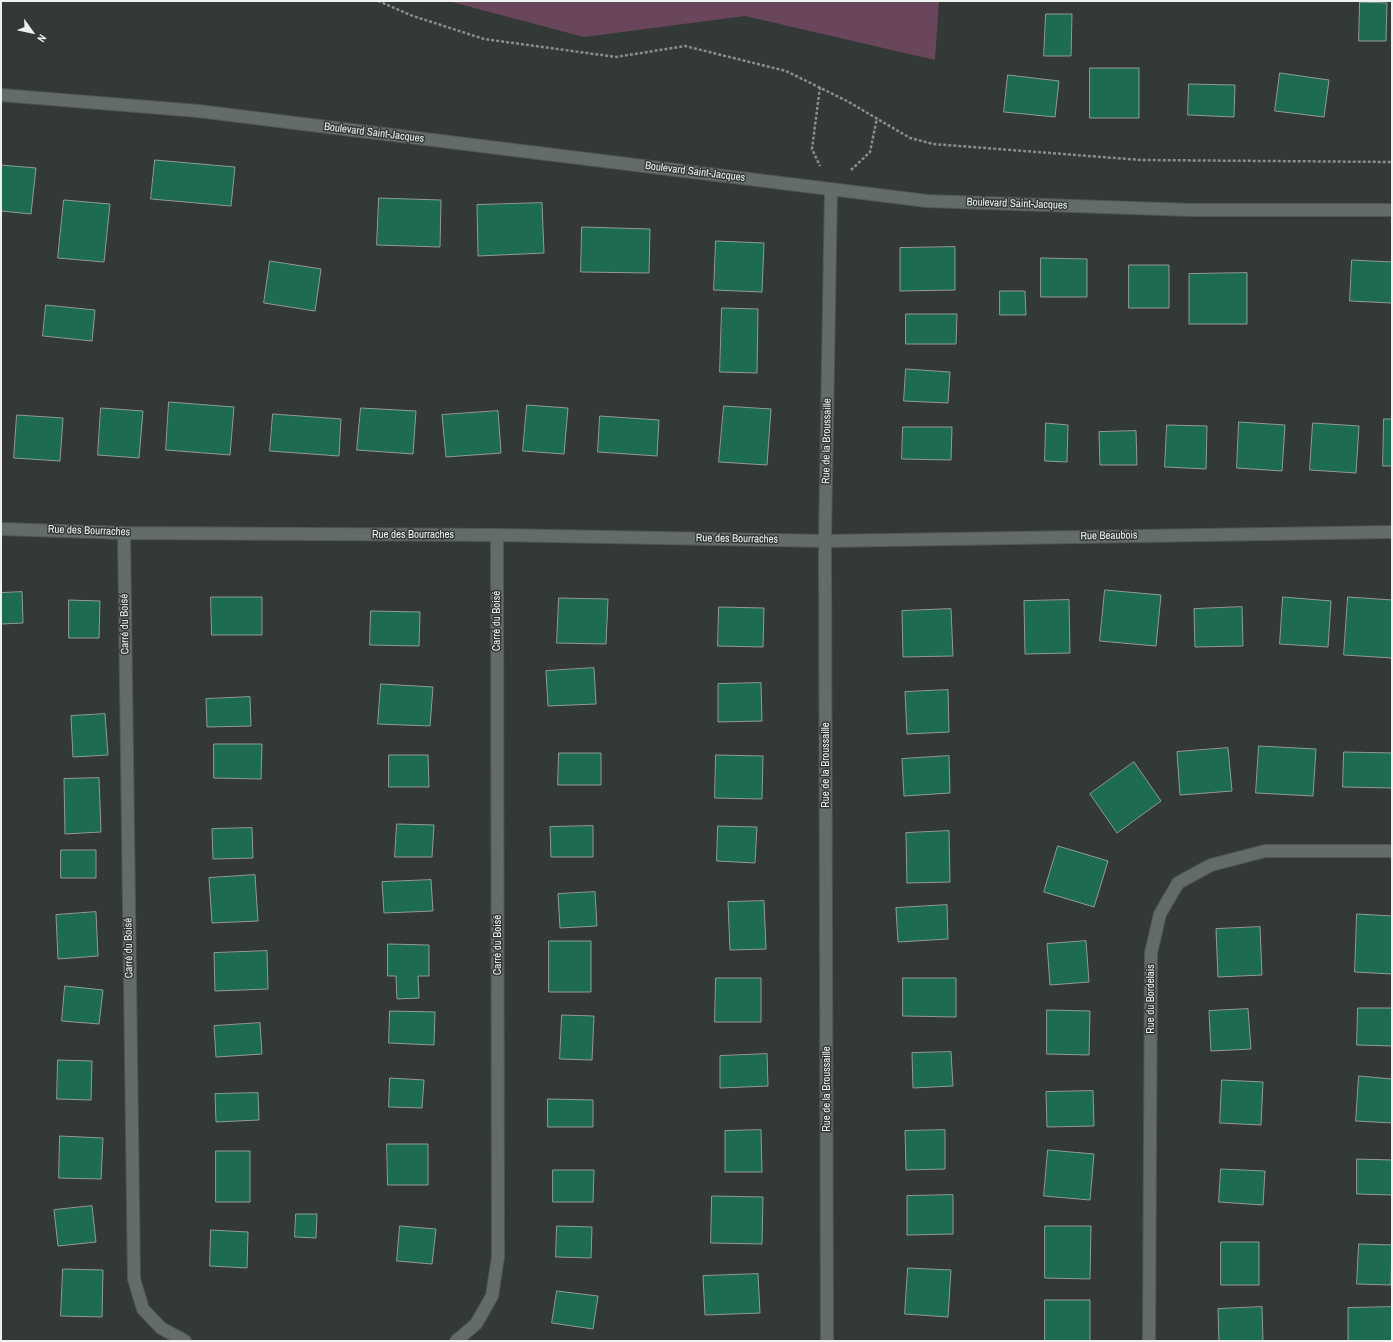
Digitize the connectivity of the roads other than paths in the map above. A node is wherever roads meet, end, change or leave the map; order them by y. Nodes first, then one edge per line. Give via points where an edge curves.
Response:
1 (1, 95) edge
2 (831, 189) junction
3 (1392, 210) edge
4 (1, 529) edge
5 (1392, 532) edge
6 (124, 533) junction
7 (497, 535) junction
8 (826, 541) junction
9 (1392, 851) edge
10 (185, 1341) edge
11 (456, 1341) edge
12 (828, 1341) edge
13 (1149, 1341) edge

1 - 2 street, Boulevard Saint-Jacques via 198,111
2 - 3 street, Boulevard Saint-Jacques via 927,201 1191,210
2 - 8 street, Rue de la Broussaille
4 - 6 street, Rue des Bourraches
5 - 8 street, Rue Beaubois
6 - 7 street, Rue des Bourraches
6 - 10 street, Carré du Boisé via 134,1279 143,1309 161,1328
7 - 8 street, Rue des Bourraches
7 - 11 street, Carré du Boisé via 498,1257 492,1296 476,1324
8 - 12 street, Rue de la Broussaille
9 - 13 street, Rue du Bordelais via 1264,851 1211,865 1178,883 1160,914 1151,953

